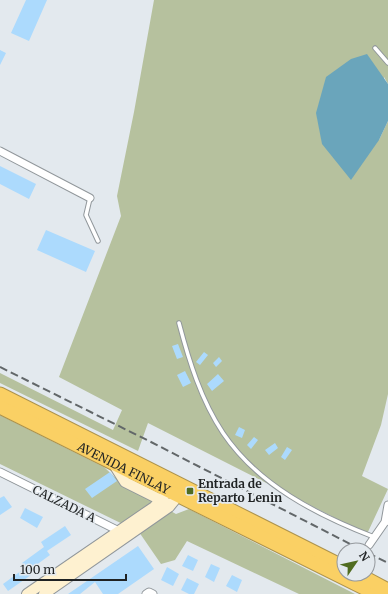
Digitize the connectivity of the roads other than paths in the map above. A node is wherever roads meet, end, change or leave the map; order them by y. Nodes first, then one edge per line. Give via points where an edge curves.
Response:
1 (375, 48) dead end
2 (388, 63) edge
3 (0, 151) edge
4 (90, 198) joint
5 (98, 241) dead end
6 (179, 323) dead end
7 (0, 394) edge
8 (0, 407) edge
9 (2, 475) edge
10 (171, 495) junction
11 (388, 505) edge
12 (387, 521) edge
13 (119, 530) junction
14 (129, 535) junction
15 (374, 537) junction
16 (371, 542) edge
17 (336, 564) edge
18 (373, 582) edge
19 (388, 590) edge
20 (27, 594) edge
21 (44, 594) edge
22 (146, 594) edge
23 (153, 594) edge
24 (376, 594) edge

1 - 2 lane
3 - 4 street
4 - 5 lane via 86,215
6 - 15 lane via 192,368 207,404 224,434 239,453 264,476 302,503
7 - 10 highway, AVENIDA FINLAY
8 - 10 highway, AVENIDA FINLAY
9 - 13 street, CALZADA A
10 - 13 street
10 - 14 street
10 - 17 highway, AVENIDA FINLAY
10 - 24 highway, AVENIDA FINLAY
11 - 12 street
12 - 15 street
13 - 14 street, CALZADA A
13 - 20 street
14 - 21 street
15 - 16 street
18 - 19 highway
22 - 23 street

